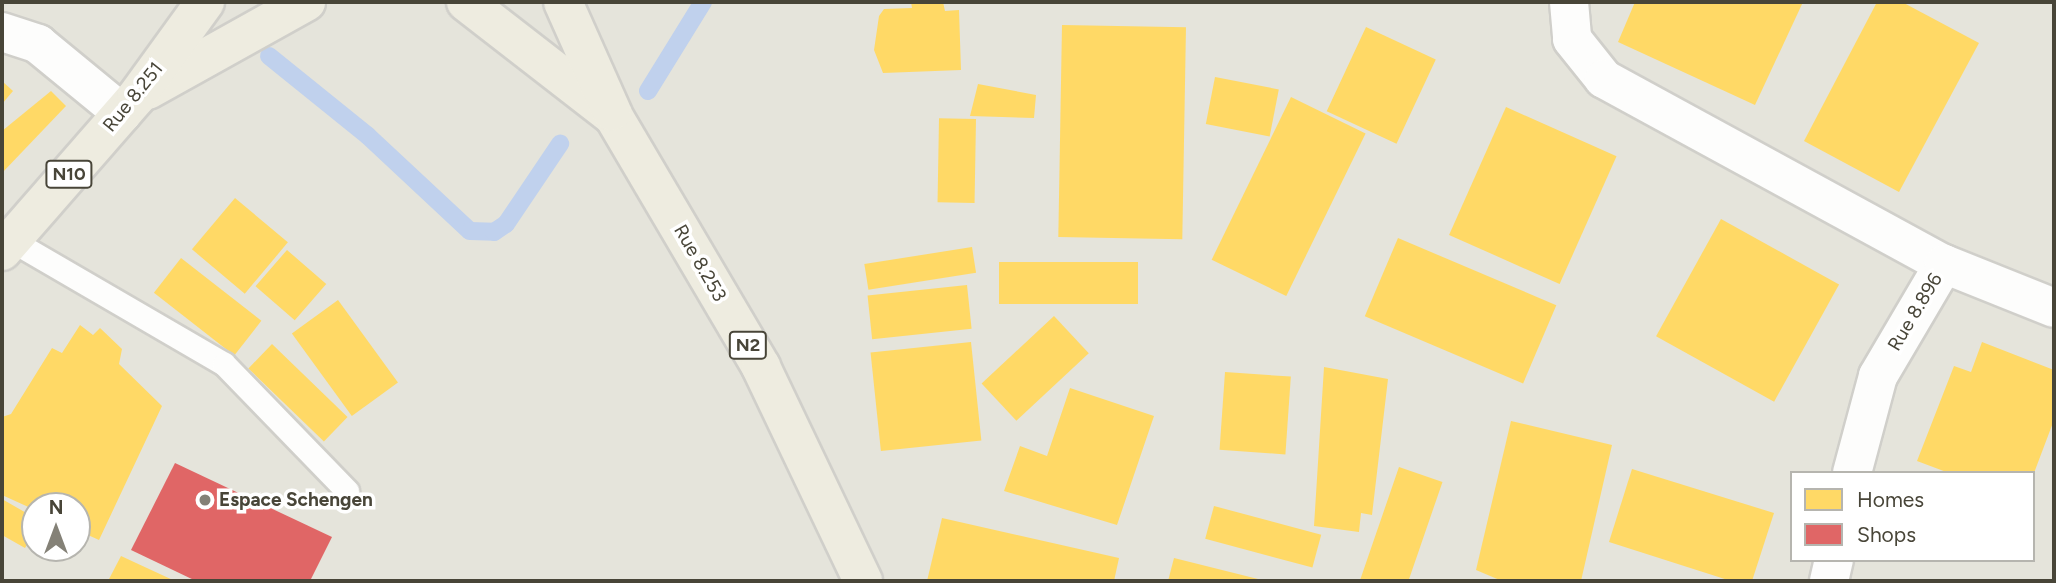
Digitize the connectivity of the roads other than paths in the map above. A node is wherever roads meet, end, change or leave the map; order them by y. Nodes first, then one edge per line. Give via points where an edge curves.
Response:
1 (205, 2) edge
2 (306, 2) edge
3 (466, 2) edge
4 (563, 2) edge
5 (1569, 2) edge
6 (2, 32) edge
7 (129, 104) junction
8 (614, 117) junction
9 (6, 246) edge
10 (1944, 264) junction
11 (2054, 308) edge
12 (1853, 471) edge
13 (347, 491) dead end
14 (1834, 562) edge
15 (863, 581) edge
16 (1829, 581) edge

1 - 7 highway, Rue 8.251 / N10
2 - 7 highway, N10
3 - 8 highway, Rue 8.253 / N2
4 - 8 highway, N2
5 - 10 street via 1572,39 1604,79
6 - 7 street via 38,44
7 - 9 highway, Rue 8.251 / N10
8 - 15 highway, Rue 8.253 / N2 via 761,367
9 - 13 lane via 224,364
10 - 11 street, Rue 8.896
10 - 12 street, Rue 8.896 via 1878,376
14 - 16 street

